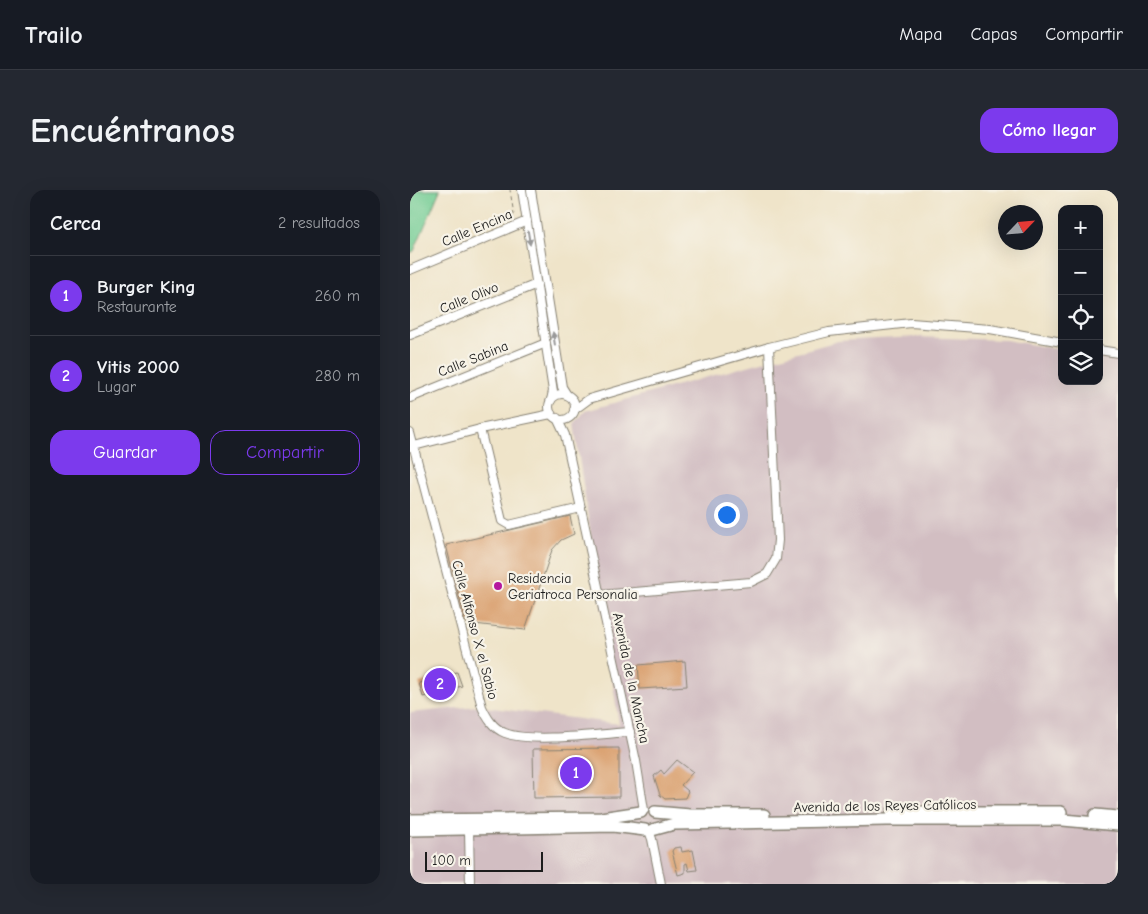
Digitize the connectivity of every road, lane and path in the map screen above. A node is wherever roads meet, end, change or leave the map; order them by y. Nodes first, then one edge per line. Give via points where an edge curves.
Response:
1 (510, 190) edge
2 (522, 190) edge
3 (531, 190) edge
4 (527, 221) junction
5 (511, 228) junction
6 (410, 270) edge
7 (537, 284) junction
8 (410, 335) edge
9 (1058, 341) edge
10 (546, 343) junction
11 (769, 346) junction
12 (1103, 351) edge
13 (1118, 353) edge
14 (569, 397) junction
15 (410, 398) edge
16 (589, 399) junction
17 (552, 410) junction
18 (574, 410) junction
19 (566, 419) junction
20 (480, 429) junction
21 (410, 433) edge
22 (565, 435) junction
23 (412, 447) edge
24 (581, 508) junction
25 (600, 595) junction
26 (630, 732) junction
27 (647, 811) junction
28 (1118, 817) edge
29 (410, 820) edge
30 (1118, 825) edge
31 (469, 829) junction
32 (410, 830) edge
33 (649, 831) junction
34 (470, 884) edge
35 (661, 884) edge

1 - 5 path via 514,215 507,218
2 - 4 street
14 -> 3 street via 562,387
4 - 5 street, Calle Encina
4 -> 7 street
5 - 6 street, Calle Encina
7 - 8 street, Calle Olivo
7 - 10 street
9 - 11 street via 990,329 911,323 829,332
10 - 15 street, Calle Sabina
10 - 17 street via 553,390
11 - 16 street
11 - 25 street via 778,540 776,559 767,574 751,582
12 - 13 street
14 - 16 street
14 - 17 street via 560,394
14 - 18 street via 574,402
16 - 18 street
17 - 19 street
17 - 20 street
17 - 22 street, Avenida de la Mancha
18 - 19 street
19 - 22 street, Avenida de la Mancha
20 - 23 street
20 - 24 street via 502,521 509,525
21 - 23 street, Calle Alfonso X el Sabio
22 - 24 street, Avenida de la Mancha
23 - 26 street, Calle Alfonso X el Sabio via 487,718 505,733 532,737
24 - 25 street, Avenida de la Mancha
25 - 26 street, Avenida de la Mancha
26 - 27 street, Avenida de la Mancha
27 - 28 street, Avenida de los Reyes Católicos via 690,815 1030,812
27 - 29 street, Avenida de los Reyes Católicos via 601,818
27 - 33 street via 639,815 638,822 641,828
27 - 33 street via 659,818 655,829
30 - 33 street, Avenida de los Reyes Católicos via 1062,820 886,820 674,824
31 - 32 street, Avenida de los Reyes Católicos
31 - 33 street, Avenida de los Reyes Católicos via 613,826
31 - 34 street
33 - 35 street

